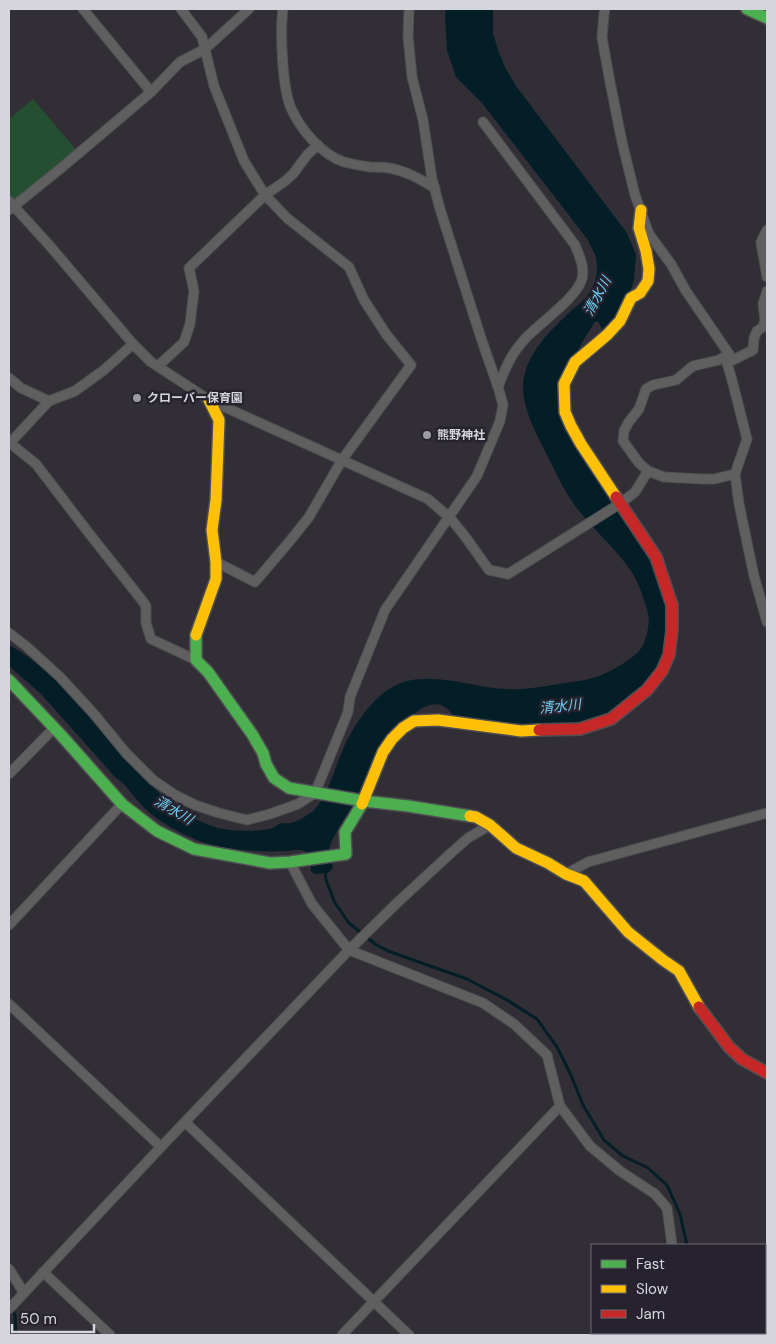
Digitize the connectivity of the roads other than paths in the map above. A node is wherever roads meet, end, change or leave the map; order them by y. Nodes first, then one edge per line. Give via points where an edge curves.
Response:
1 (83, 9) edge
2 (181, 9) edge
3 (249, 9) edge
4 (283, 9) edge
5 (408, 9) edge
6 (605, 9) edge
7 (747, 9) edge
8 (767, 18) edge
9 (205, 49) junction
10 (151, 92) junction
11 (483, 122) dead end
12 (318, 145) junction
13 (435, 188) junction
14 (265, 195) junction
15 (10, 206) edge
16 (641, 210) junction
17 (767, 230) edge
18 (767, 277) edge
19 (767, 291) edge
20 (134, 344) junction
21 (728, 359) junction
22 (158, 366) junction
23 (9, 378) edge
24 (498, 387) junction
25 (209, 400) junction
26 (49, 401) junction
27 (9, 444) edge
28 (342, 460) junction
29 (648, 471) junction
30 (735, 474) junction
31 (621, 503) junction
32 (450, 518) junction
33 (216, 562) junction
34 (767, 622) edge
35 (9, 633) edge
36 (196, 660) junction
37 (9, 680) edge
38 (54, 728) junction
39 (9, 774) edge
40 (315, 793) junction
41 (364, 802) junction
42 (122, 804) junction
43 (767, 813) edge
44 (490, 825) junction
45 (290, 862) junction
46 (566, 874) junction
47 (9, 925) edge
48 (352, 948) junction
49 (9, 1004) edge
50 (767, 1073) edge
51 (560, 1106) junction
52 (185, 1122) junction
53 (161, 1147) junction
54 (672, 1244) edge
55 (9, 1268) edge
56 (43, 1272) junction
57 (22, 1295) junction
58 (374, 1302) junction
59 (9, 1309) edge
60 (110, 1335) edge
61 (342, 1335) edge
62 (409, 1335) edge

1 - 10 street
2 - 9 street via 202,37
3 - 9 street
4 - 12 street via 287,94 291,108
5 - 13 street via 412,77
6 - 16 street via 602,38 628,167
7 - 8 main road
9 - 10 street via 180,62
9 - 14 street via 214,86 244,161
10 - 15 street via 60,169
11 - 24 street via 575,245 582,265 582,278 572,295 523,341 506,364
12 - 13 street via 343,162 408,173
12 - 14 street via 293,174
13 - 24 street
14 - 22 street via 189,268 194,291 190,324 184,342
14 - 28 street via 287,218 349,267 364,300 411,365
15 - 20 street via 50,246
16 - 21 street via 649,234 671,264
16 - 31 main road via 639,228 650,269 648,281 632,298 620,321 607,336 575,362 564,384 565,412 571,426
17 - 18 street via 761,242
19 - 21 street via 763,304 765,320 754,338 753,350
20 - 22 street
20 - 26 street via 75,391
21 - 29 street via 693,366 676,380 646,389 639,409 624,431 623,441
21 - 30 street via 747,439
22 - 25 street
23 - 26 street via 21,388
24 - 32 street via 503,406 500,421 477,476
25 - 28 street
25 - 33 main road via 219,420 212,530
26 - 27 street
27 - 36 street via 36,464 141,599 146,606 150,639
28 - 32 street via 428,499
28 - 33 street via 309,517 255,582
29 - 30 street via 664,477 702,479
29 - 31 street via 635,492
30 - 34 street via 753,570
31 - 32 street via 508,574 489,570
31 - 41 main road via 656,557 672,605 669,654 662,671 647,690 611,719 580,729 521,731 438,720 414,721 403,728 383,752
32 - 40 street via 385,610
33 - 36 main road via 216,579 196,633
35 - 40 street via 60,677 153,780 175,795 211,811 247,820 298,804
36 - 40 main road via 252,734 274,778 289,788
37 - 38 main road
38 - 39 street
38 - 42 main road
40 - 41 main road
41 - 44 main road via 457,813 476,817
41 - 45 main road via 345,832 346,854
42 - 45 main road via 157,831 194,849 270,863
42 - 47 street
43 - 46 street via 588,862
44 - 46 main road via 516,848
44 - 48 street via 468,838
45 - 48 street via 312,904
46 - 50 main road via 584,881 628,932 679,971 700,1008 729,1047
48 - 51 street via 483,1003 514,1024 547,1055
48 - 52 street
49 - 53 street
51 - 54 street via 590,1146 620,1172 655,1194 667,1208
51 - 58 street
52 - 53 street
52 - 58 street
53 - 56 street
55 - 57 street
56 - 57 street
56 - 60 street
57 - 59 street
58 - 61 street
58 - 62 street

